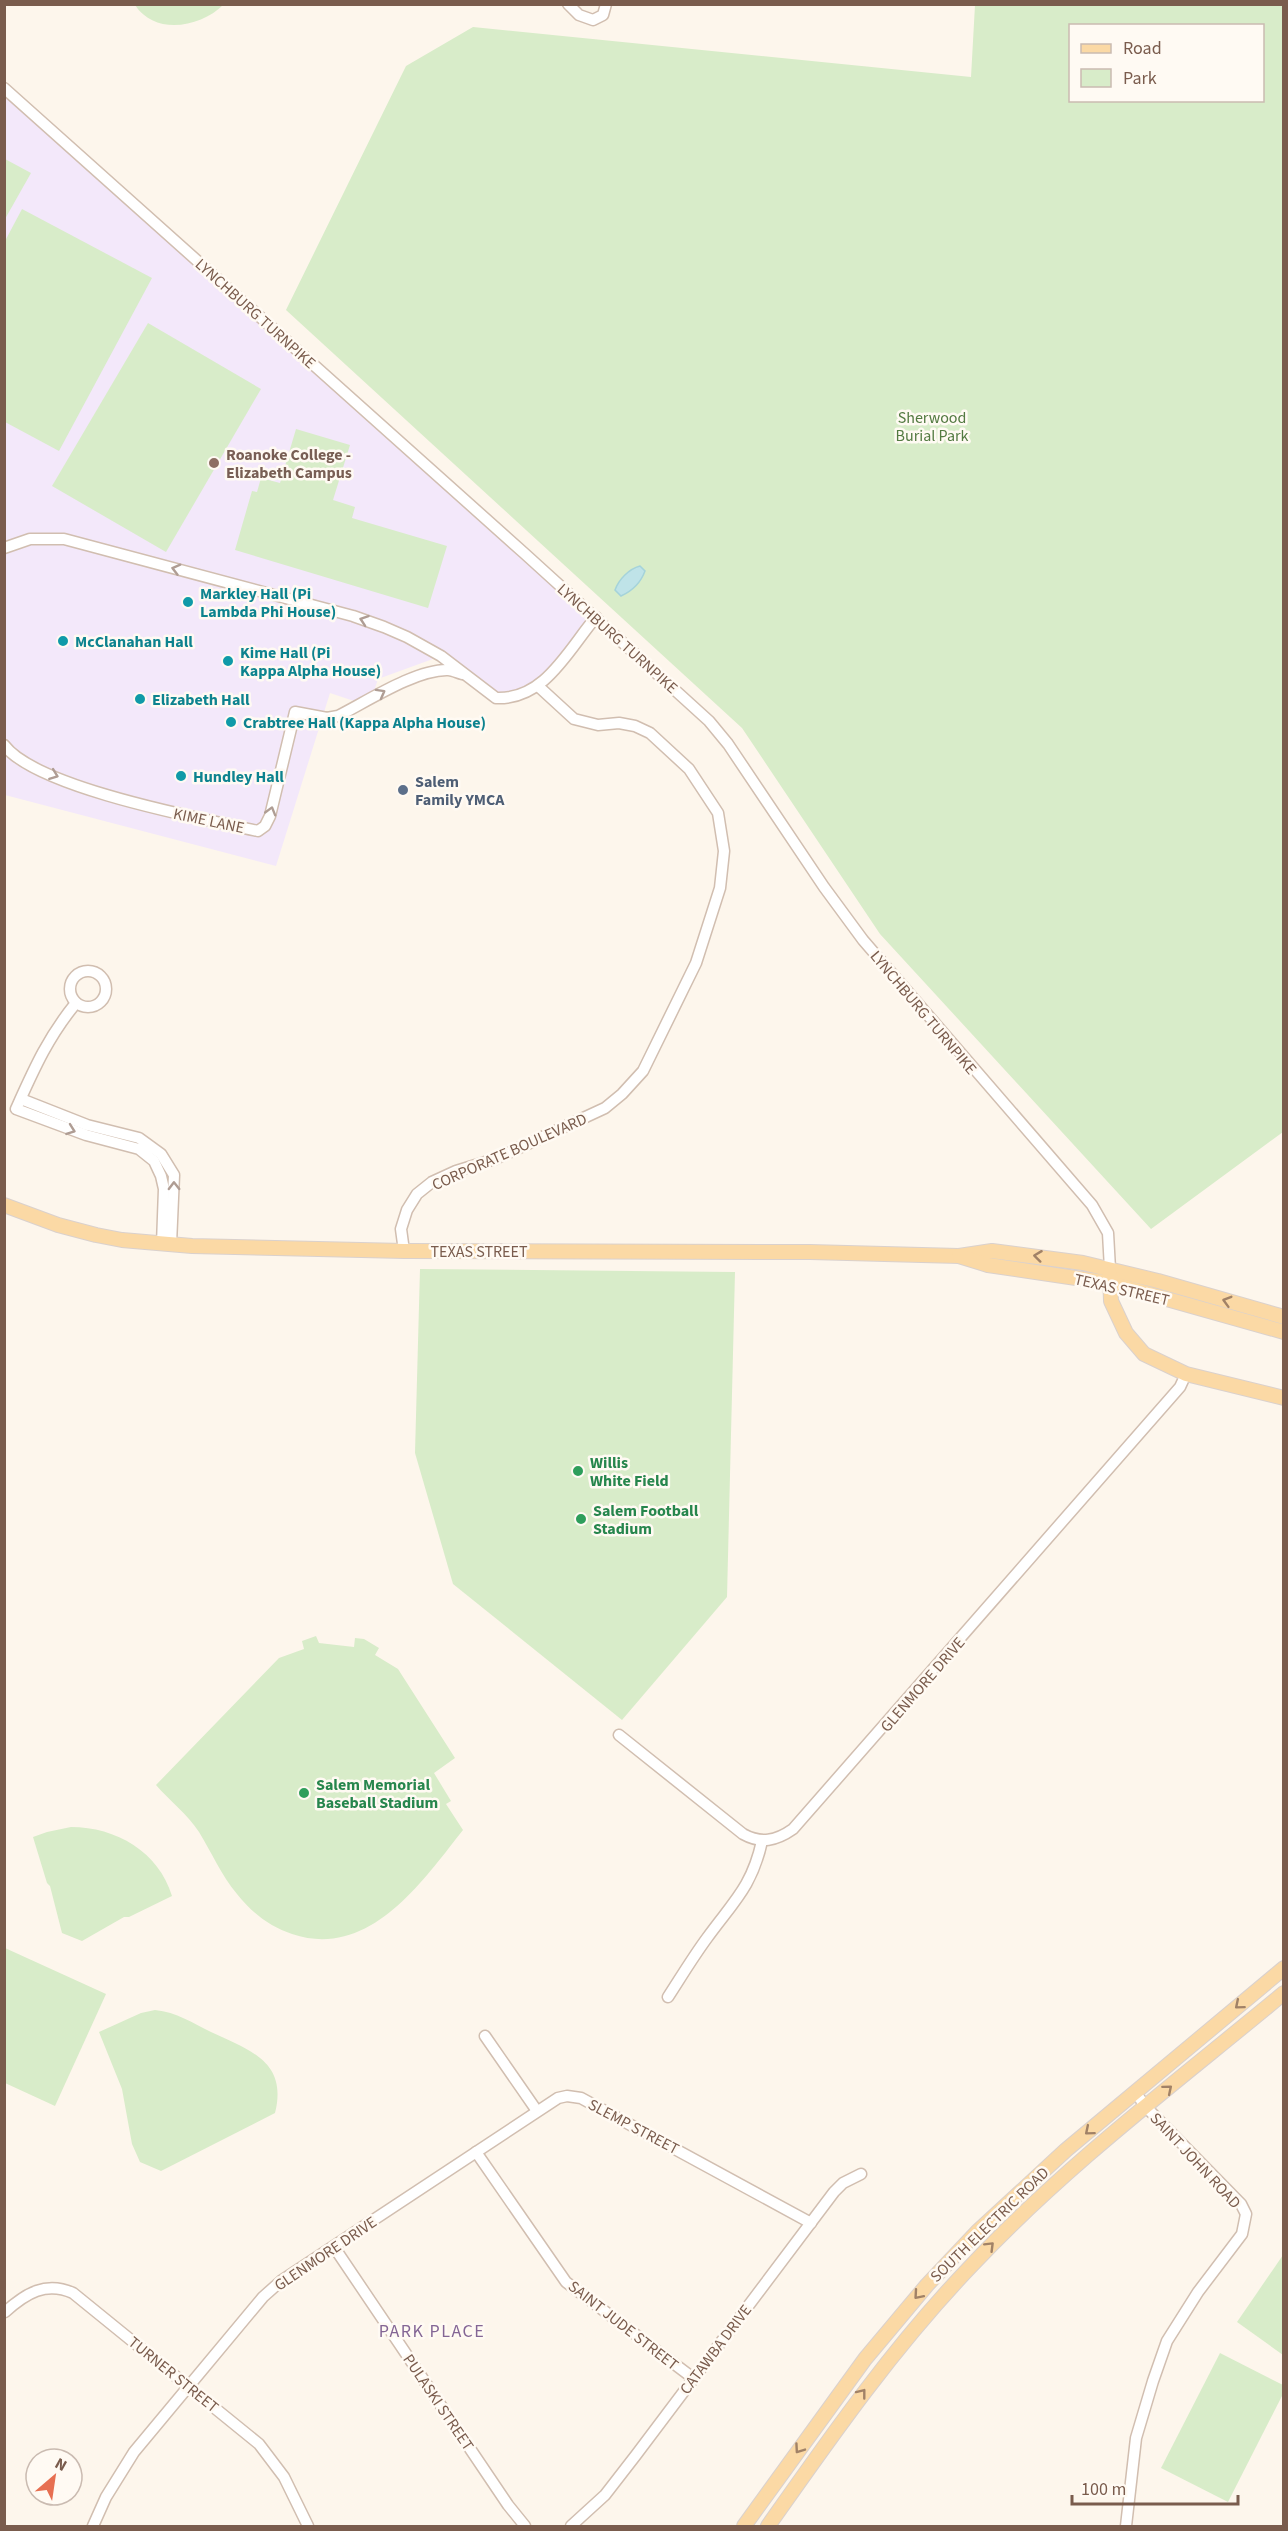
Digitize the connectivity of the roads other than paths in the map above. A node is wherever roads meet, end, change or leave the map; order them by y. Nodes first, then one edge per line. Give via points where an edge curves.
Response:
1 (568, 4) edge
2 (606, 4) edge
3 (4, 88) edge
4 (4, 548) edge
5 (596, 617) junction
6 (470, 677) junction
7 (538, 686) junction
8 (4, 746) edge
9 (76, 1003) dead end
10 (4, 1205) edge
11 (167, 1244) junction
12 (404, 1251) junction
13 (1110, 1276) junction
14 (1284, 1317) edge
15 (1284, 1332) edge
16 (1186, 1374) junction
17 (1284, 1398) edge
18 (619, 1735) dead end
19 (762, 1841) junction
20 (1284, 1968) edge
21 (1284, 1993) edge
22 (668, 1997) dead end
23 (485, 2036) dead end
24 (1135, 2092) junction
25 (1146, 2107) junction
26 (537, 2111) junction
27 (476, 2152) junction
28 (861, 2174) dead end
29 (811, 2223) junction
30 (334, 2247) junction
31 (5, 2312) edge
32 (693, 2378) junction
33 (189, 2386) junction
34 (93, 2526) edge
35 (308, 2526) edge
36 (525, 2526) edge
37 (571, 2526) edge
38 (744, 2526) edge
39 (768, 2526) edge
40 (1126, 2526) edge

1 - 2 street via 579,15 593,20 603,15
3 - 5 street, LYNCHBURG TURNPIKE
6 -> 4 street, KIME LANE via 407,637 353,616 64,539 30,539
5 - 7 street, KIME LANE
5 - 13 street, LYNCHBURG TURNPIKE via 728,744 863,940 1092,1205 1108,1233
6 - 7 street, KIME LANE via 496,698 517,697
8 -> 6 street, KIME LANE via 34,768 82,786 175,813 258,831 270,816 295,712 327,718 338,716 396,685 428,674 448,670
7 - 12 street, CORPORATE BOULEVARD via 574,719 598,725 619,723 650,733 689,769 718,813 724,851 720,888 696,963 643,1071 605,1108 495,1159 432,1182 417,1194 407,1210 401,1229
9 - 11 street via 56,1026 40,1054 19,1104 139,1138 161,1154 174,1175
10 - 11 main road, TEXAS STREET via 96,1235
11 - 12 main road, TEXAS STREET
12 - 13 main road, TEXAS STREET via 799,1251 959,1256 992,1251 1071,1261
14 -> 13 main road, TEXAS STREET
13 - 15 main road, TEXAS STREET
13 - 16 main road, LYNCHBURG TURNPIKE via 1119,1295 1121,1321 1134,1346
16 - 17 main road, LYNCHBURG TURNPIKE
16 - 19 street, GLENMORE DRIVE via 1180,1387 793,1829 774,1840
18 - 19 street via 743,1834
19 - 22 street via 744,1890
20 -> 24 main road, SOUTH ELECTRIC ROAD
25 -> 21 main road, SOUTH ELECTRIC ROAD
23 - 26 street
24 - 25 street, SAINT JOHN ROAD
24 -> 38 main road, SOUTH ELECTRIC ROAD via 1013,2197 927,2285 865,2359
39 -> 25 main road, SOUTH ELECTRIC ROAD via 852,2407 932,2308 1012,2224
25 - 40 street, SAINT JOHN ROAD via 1241,2204 1246,2214 1242,2234 1167,2341 1136,2438
26 - 27 street, GLENMORE DRIVE
26 - 29 street, SLEMP STREET via 558,2098 581,2098
27 - 30 street, GLENMORE DRIVE
27 - 32 street, SAINT JUDE STREET via 566,2282
28 - 29 street, CATAWBA DRIVE via 843,2183
29 - 32 street, CATAWBA DRIVE
30 - 33 street, GLENMORE DRIVE via 263,2296
30 - 36 street, PULASKI STREET
31 - 33 street, TURNER STREET via 36,2289 64,2289
32 - 37 street, CATAWBA DRIVE via 605,2495
33 - 34 street, GLENMORE DRIVE via 119,2474
33 - 35 street, TURNER STREET via 273,2460

